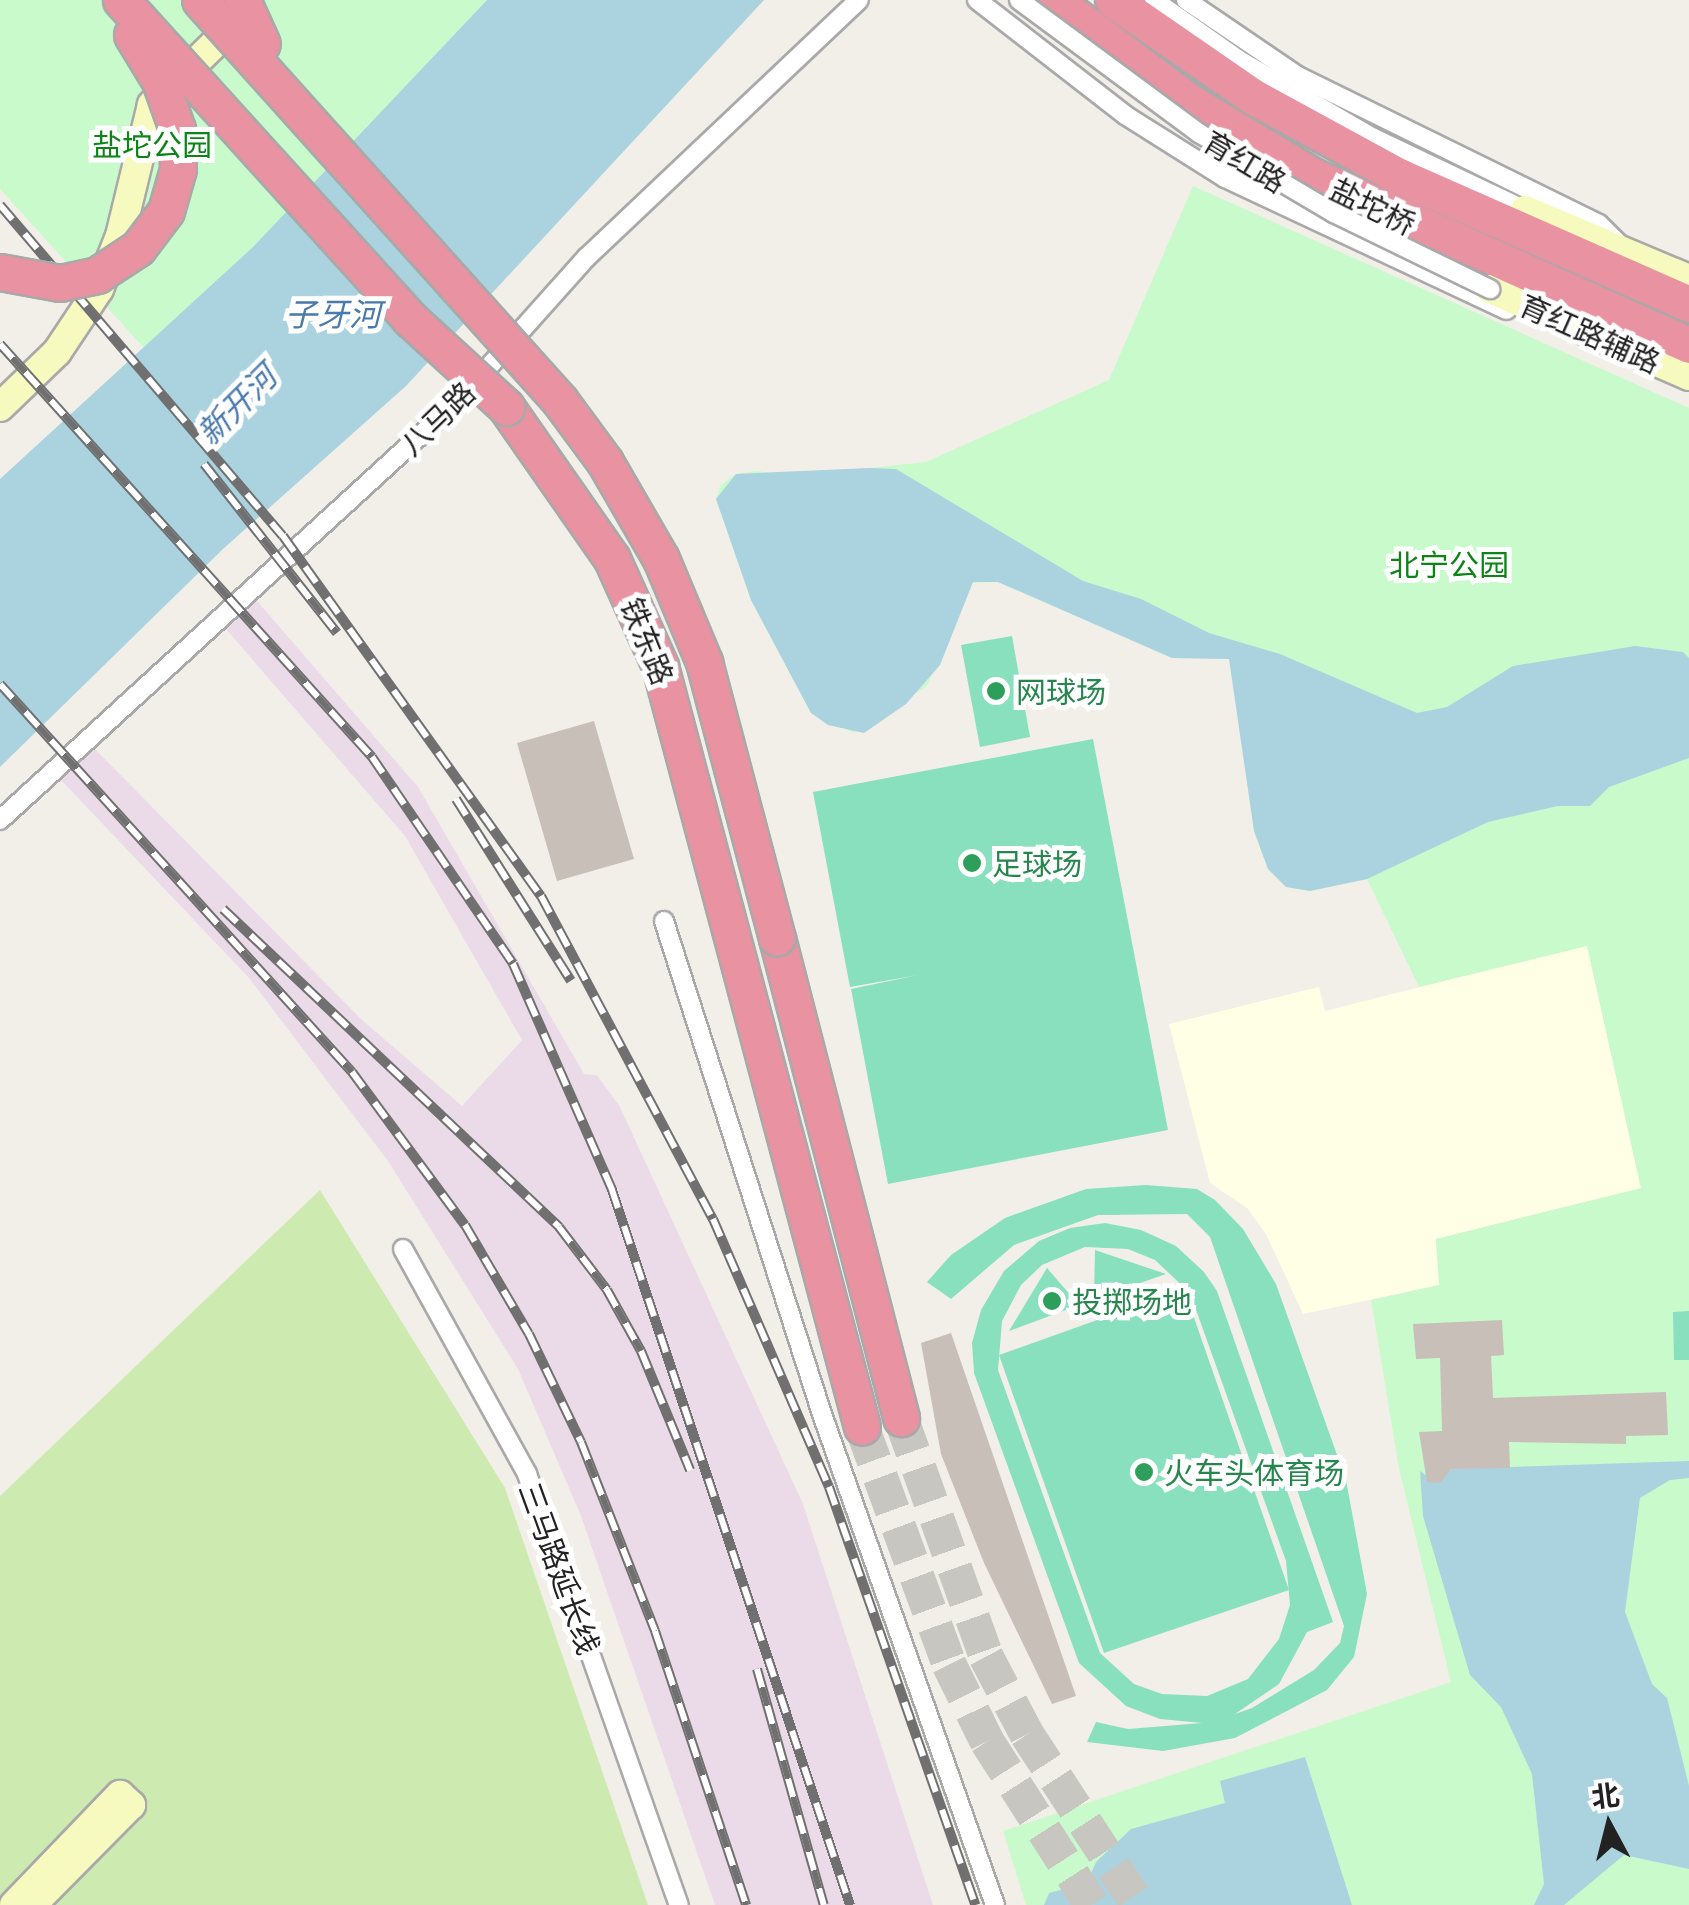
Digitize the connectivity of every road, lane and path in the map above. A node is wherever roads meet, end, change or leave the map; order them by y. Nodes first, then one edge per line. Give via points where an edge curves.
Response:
1 (110, 0) edge
2 (121, 0) edge
3 (151, 0) edge
4 (200, 0) edge
5 (223, 0) edge
6 (242, 0) edge
7 (261, 0) edge
8 (858, 0) edge
9 (977, 0) edge
10 (1019, 0) edge
11 (1040, 0) edge
12 (1054, 0) edge
13 (1113, 0) edge
14 (1154, 0) edge
15 (1186, 0) edge
16 (1014, 30) junction
17 (262, 44) junction
18 (1521, 219) junction
19 (1627, 252) junction
20 (0, 272) edge
21 (1496, 277) junction
22 (1689, 279) edge
23 (1689, 304) edge
24 (1598, 336) junction
25 (1689, 346) edge
26 (1689, 376) edge
27 (560, 401) junction
28 (506, 406) junction
29 (0, 407) edge
30 (0, 820) edge
31 (664, 921) dead end
32 (403, 1248) dead end
33 (901, 1418) tunnel mouth
34 (862, 1427) tunnel mouth
35 (14, 1905) edge
36 (32, 1905) edge
37 (679, 1905) edge
38 (995, 1905) edge

1 - 20 highway, bridge via 173,112 178,169 166,211 138,248 97,275 60,283
2 - 28 highway, bridge via 409,318
3 - 28 highway, 铁东路, bridge
4 - 27 highway, 铁东路, bridge
5 - 17 highway, bridge
6 - 17 highway, bridge
7 - 29 street via 152,105 120,236 99,288 58,352
8 - 30 street, 八马路 via 587,256 460,399
9 - 16 street
10 - 21 street, 育红路, bridge via 1199,133 1334,213
11 - 16 street
12 - 21 highway, 盐坨桥 via 1242,134
13 - 18 highway, 盐坨桥 via 1252,96 1399,176
14 - 18 street via 1239,60
15 - 19 street via 1298,76 1599,224
16 - 24 street via 1125,115 1225,178 1470,296 1551,327
17 - 27 highway, bridge via 479,287
18 - 19 street
18 - 23 highway
19 - 22 street
21 - 24 street, 育红路辅路
21 - 25 highway, 育红路
24 - 26 street, 育红路辅路
27 - 33 highway, 铁东路, bridge via 638,516 686,616 721,716
28 - 34 highway, 铁东路 via 579,505 648,636 684,742
31 - 38 street via 822,1414
32 - 37 street, 三马路延长线 via 527,1474
35 - 36 street via 126,1800

